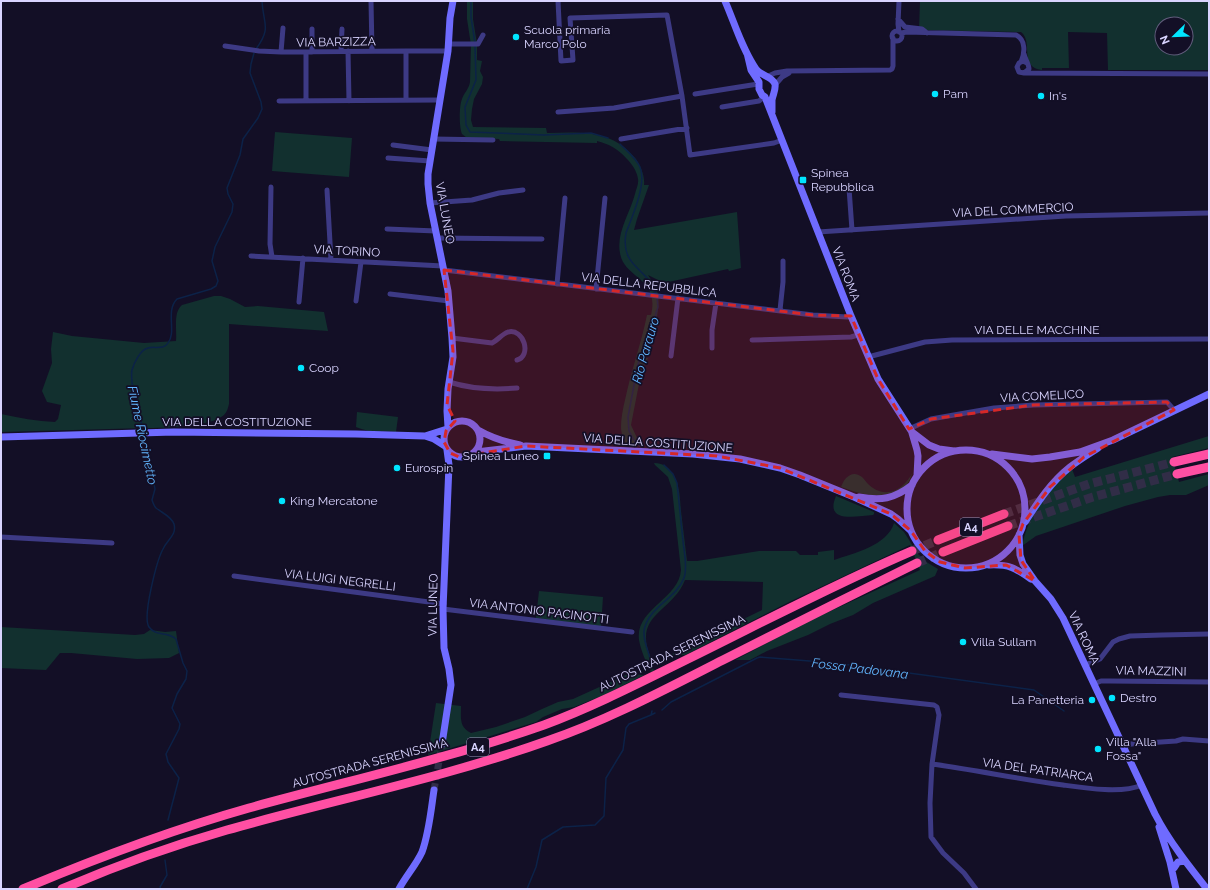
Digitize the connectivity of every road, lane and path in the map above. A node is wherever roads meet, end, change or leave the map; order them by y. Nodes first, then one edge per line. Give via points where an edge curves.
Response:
1 (371, 1) edge
2 (454, 1) edge
3 (558, 1) edge
4 (725, 1) edge
5 (899, 1) edge
6 (570, 18) junction
7 (559, 19) junction
8 (898, 22) junction
9 (283, 28) dead end
10 (312, 29) dead end
11 (342, 29) dead end
12 (927, 33) junction
13 (483, 35) dead end
14 (899, 35) junction
15 (225, 46) dead end
16 (448, 48) junction
17 (893, 49) junction
18 (342, 51) junction
19 (348, 51) junction
20 (372, 51) junction
21 (406, 51) junction
22 (280, 52) junction
23 (309, 52) junction
24 (747, 53) junction
25 (1023, 53) junction
26 (1021, 62) junction
27 (1028, 64) junction
28 (794, 71) junction
29 (1039, 72) junction
30 (775, 73) junction
31 (1024, 73) junction
32 (1209, 74) edge
33 (765, 77) junction
34 (777, 82) junction
35 (758, 83) junction
36 (695, 94) dead end
37 (774, 94) junction
38 (682, 96) junction
39 (764, 97) junction
40 (279, 100) dead end
41 (406, 100) junction
42 (440, 100) junction
43 (306, 101) junction
44 (348, 101) junction
45 (722, 107) dead end
46 (558, 112) dead end
47 (773, 116) junction
48 (687, 128) junction
49 (433, 139) junction
50 (621, 139) dead end
51 (494, 140) dead end
52 (782, 140) junction
53 (393, 145) dead end
54 (432, 150) junction
55 (388, 158) dead end
56 (430, 161) junction
57 (271, 187) dead end
58 (824, 188) dead end
59 (327, 190) dead end
60 (522, 190) dead end
61 (565, 198) dead end
62 (605, 198) dead end
63 (430, 203) junction
64 (1209, 213) edge
65 (387, 229) dead end
66 (852, 230) junction
67 (818, 232) junction
68 (437, 234) junction
69 (542, 239) dead end
70 (250, 256) dead end
71 (272, 257) junction
72 (303, 258) junction
73 (331, 260) junction
74 (784, 261) dead end
75 (361, 262) junction
76 (444, 268) junction
77 (557, 284) junction
78 (596, 289) junction
79 (390, 294) dead end
80 (678, 298) junction
81 (356, 301) dead end
82 (449, 301) junction
83 (299, 302) dead end
84 (716, 303) junction
85 (780, 310) junction
86 (850, 316) junction
87 (858, 334) junction
88 (452, 338) junction
89 (1209, 339) edge
90 (752, 340) dead end
91 (712, 348) dead end
92 (671, 356) dead end
93 (868, 357) junction
94 (517, 360) dead end
95 (449, 382) junction
96 (517, 388) dead end
97 (1209, 394) edge
98 (447, 405) junction
99 (1174, 410) junction
100 (458, 421) junction
101 (448, 428) junction
102 (478, 430) junction
103 (910, 431) junction
104 (425, 436) junction
105 (1, 437) edge
106 (1113, 440) junction
107 (526, 446) junction
108 (446, 448) junction
109 (954, 451) junction
110 (476, 452) junction
111 (988, 454) junction
112 (1209, 454) edge
113 (460, 457) junction
114 (1174, 462) tunnel mouth
115 (448, 465) junction
116 (1209, 466) edge
117 (1176, 474) tunnel mouth
118 (917, 476) junction
119 (912, 485) junction
120 (854, 497) junction
121 (1004, 514) tunnel mouth
122 (1023, 524) junction
123 (1008, 526) tunnel mouth
124 (911, 531) junction
125 (1019, 535) junction
126 (1, 537) edge
127 (938, 540) tunnel mouth
128 (112, 543) dead end
129 (912, 551) tunnel mouth
130 (943, 552) tunnel mouth
131 (918, 563) tunnel mouth
132 (982, 566) junction
133 (234, 576) dead end
134 (1035, 581) junction
135 (444, 607) junction
136 (632, 632) dead end
137 (1209, 634) edge
138 (1085, 664) junction
139 (1209, 682) edge
140 (1094, 684) junction
141 (841, 695) dead end
142 (1209, 741) edge
143 (442, 744) tunnel mouth
144 (1124, 746) junction
145 (932, 764) junction
146 (1142, 785) junction
147 (434, 790) tunnel mouth
148 (1155, 814) junction
149 (1175, 847) junction
150 (1186, 861) junction
151 (1174, 868) junction
152 (23, 889) edge
153 (62, 889) edge
154 (399, 889) edge
155 (976, 889) edge
156 (1176, 889) edge
157 (1207, 889) edge

1 - 20 street
2 - 16 main road, VIA LUNEO
3 - 7 street
4 - 24 main road, VIA ROMA
5 - 8 street
6 - 7 street
6 - 7 street via 573,60 561,61
6 - 38 street via 667,15
8 - 12 street via 905,27 922,29
8 - 14 street
9 - 22 street
10 - 23 street
11 - 18 street
12 - 14 street via 911,32
12 - 25 street via 1016,35 1023,42
13 - 16 street, VIA BARZIZZA via 475,44
14 - 17 street
14 - 17 street via 894,40 892,38
15 - 22 street, VIA BARZIZZA
16 - 21 street, VIA BARZIZZA
16 - 42 main road, VIA LUNEO
17 - 28 street via 893,67 890,70
18 - 19 street, VIA BARZIZZA
18 - 23 street, VIA BARZIZZA
19 - 20 street, VIA BARZIZZA
19 - 44 street
20 - 21 street, VIA BARZIZZA
21 - 41 street
22 - 23 street, VIA BARZIZZA
23 - 43 street
24 - 33 main road, VIA ROMA via 758,72
24 - 35 main road, VIA ROMA via 751,70
25 - 26 street
25 - 27 street
26 - 27 street
26 - 31 street via 1018,70
27 - 29 street
27 - 31 street via 1029,69
28 - 30 street
28 - 34 street
29 - 31 street
29 - 32 street
30 - 33 street
30 - 34 street
33 - 34 main road, VIA ROMA
33 - 35 main road
34 - 37 main road, VIA ROMA
35 - 36 street
35 - 39 main road, VIA ROMA
37 - 39 main road via 770,98
37 - 47 main road, VIA ROMA
38 - 46 street via 614,108
38 - 48 street
39 - 45 street via 759,101
39 - 47 main road, VIA ROMA
40 - 43 street
41 - 42 street
41 - 44 street
42 - 49 main road, VIA LUNEO
43 - 44 street
47 - 52 main road, VIA ROMA
48 - 50 street
48 - 52 street via 690,155
49 - 51 street
49 - 54 main road, VIA LUNEO
52 - 67 main road, VIA ROMA
53 - 54 street
54 - 56 main road, VIA LUNEO
55 - 56 street
56 - 63 main road, VIA LUNEO
57 - 71 street
58 - 66 street via 849,188
59 - 73 street
60 - 63 street via 472,200
61 - 77 street
62 - 78 street
63 - 68 main road, VIA LUNEO
64 - 66 street, VIA DEL COMMERCIO via 1066,216
65 - 68 street
66 - 67 street, VIA DEL COMMERCIO
67 - 86 main road, VIA ROMA
68 - 69 street
68 - 76 main road, VIA LUNEO
70 - 71 street, VIA TORINO
71 - 72 street, VIA TORINO
72 - 73 street, VIA TORINO
72 - 83 street
73 - 75 street, VIA TORINO
74 - 85 street
75 - 76 street, VIA TORINO
75 - 81 street
76 - 77 street, VIA DELLA REPUBBLICA
76 - 82 main road, VIA LUNEO
77 - 78 street, VIA DELLA REPUBBLICA
78 - 80 street, VIA DELLA REPUBBLICA
79 - 82 street
80 - 84 street, VIA DELLA REPUBBLICA
80 - 92 street
82 - 88 main road, VIA LUNEO
84 - 85 street, VIA DELLA REPUBBLICA
84 - 91 street
85 - 86 street, VIA DELLA REPUBBLICA via 813,315
86 - 87 main road, VIA ROMA
87 - 90 street via 851,337
87 - 93 main road, VIA ROMA
88 - 94 street via 492,343 506,333 515,332 521,336 524,343 524,356
88 - 95 main road, VIA LUNEO via 453,357
89 - 93 street, VIA DELLE MACCHINE via 952,340 925,342
93 - 103 main road, VIA ROMA
95 - 96 street via 478,388
95 - 98 main road, VIA LUNEO
97 - 99 main road
98 - 100 main road via 451,416
98 - 101 main road, VIA LUNEO
99 - 103 street, VIA COMELICO via 1167,402 1033,405 975,410 938,417
99 - 106 main road
100 - 101 main road
100 - 102 main road via 470,422
101 - 104 main road, VIA DELLA COSTITUZIONE
101 - 108 main road via 444,436
102 - 107 main road, VIA DELLA COSTITUZIONE via 502,441
102 - 110 main road via 481,441
103 - 109 main road via 929,445
103 - 118 main road via 918,456
104 - 105 main road, VIA DELLA COSTITUZIONE via 134,433
104 - 108 main road, VIA DELLA COSTITUZIONE
106 - 111 main road via 1080,452 1050,457 1032,459
106 - 122 main road via 1059,477
107 - 110 main road, VIA DELLA COSTITUZIONE
107 - 120 main road, VIA DELLA COSTITUZIONE via 693,454 740,459 780,468
108 - 113 main road via 453,455
108 - 115 main road, VIA LUNEO
109 - 111 main road via 972,450
109 - 118 main road via 934,459
110 - 113 main road via 465,458
111 - 122 main road via 1008,466 1020,484 1025,502
112 - 114 highway
113 - 115 main road
115 - 135 main road, VIA LUNEO
116 - 117 highway
118 - 119 main road
119 - 120 main road via 898,495 886,498
119 - 124 main road via 906,508
120 - 124 main road via 891,514
121 - 127 highway, A4
122 - 125 main road
123 - 130 highway, A4
124 - 132 main road via 923,549 937,560 960,568
125 - 132 main road via 1006,553
125 - 134 main road via 1021,560
126 - 128 street
129 - 152 highway, AUTOSTRADA SERENISSIMA / A4 via 823,591 618,694 544,725 472,749 196,824 109,854
131 - 153 highway, A4 via 666,689 548,741 477,764 202,838 124,864
132 - 134 main road via 1006,565
133 - 135 street, VIA LUIGI NEGRELLI
134 - 138 main road, VIA ROMA via 1057,606
135 - 136 street, VIA ANTONIO PACINOTTI
135 - 143 main road, VIA LUNEO via 444,647 451,685
137 - 138 street via 1130,636 1113,642 1100,659
138 - 140 main road, VIA ROMA
139 - 140 street, VIA MAZZINI via 1101,681
140 - 144 main road, VIA ROMA
141 - 145 street via 937,707 939,715
142 - 144 street via 1183,739
144 - 146 main road, VIA ROMA
145 - 146 street, VIA DEL PATRIARCA via 1037,782 1097,789
145 - 155 street via 931,837
146 - 148 main road, VIA ROMA
147 - 154 main road via 422,851
148 - 149 main road
148 - 156 main road
149 - 150 main road
149 - 151 main road
150 - 151 main road via 1178,862
150 - 157 main road
151 - 156 main road

